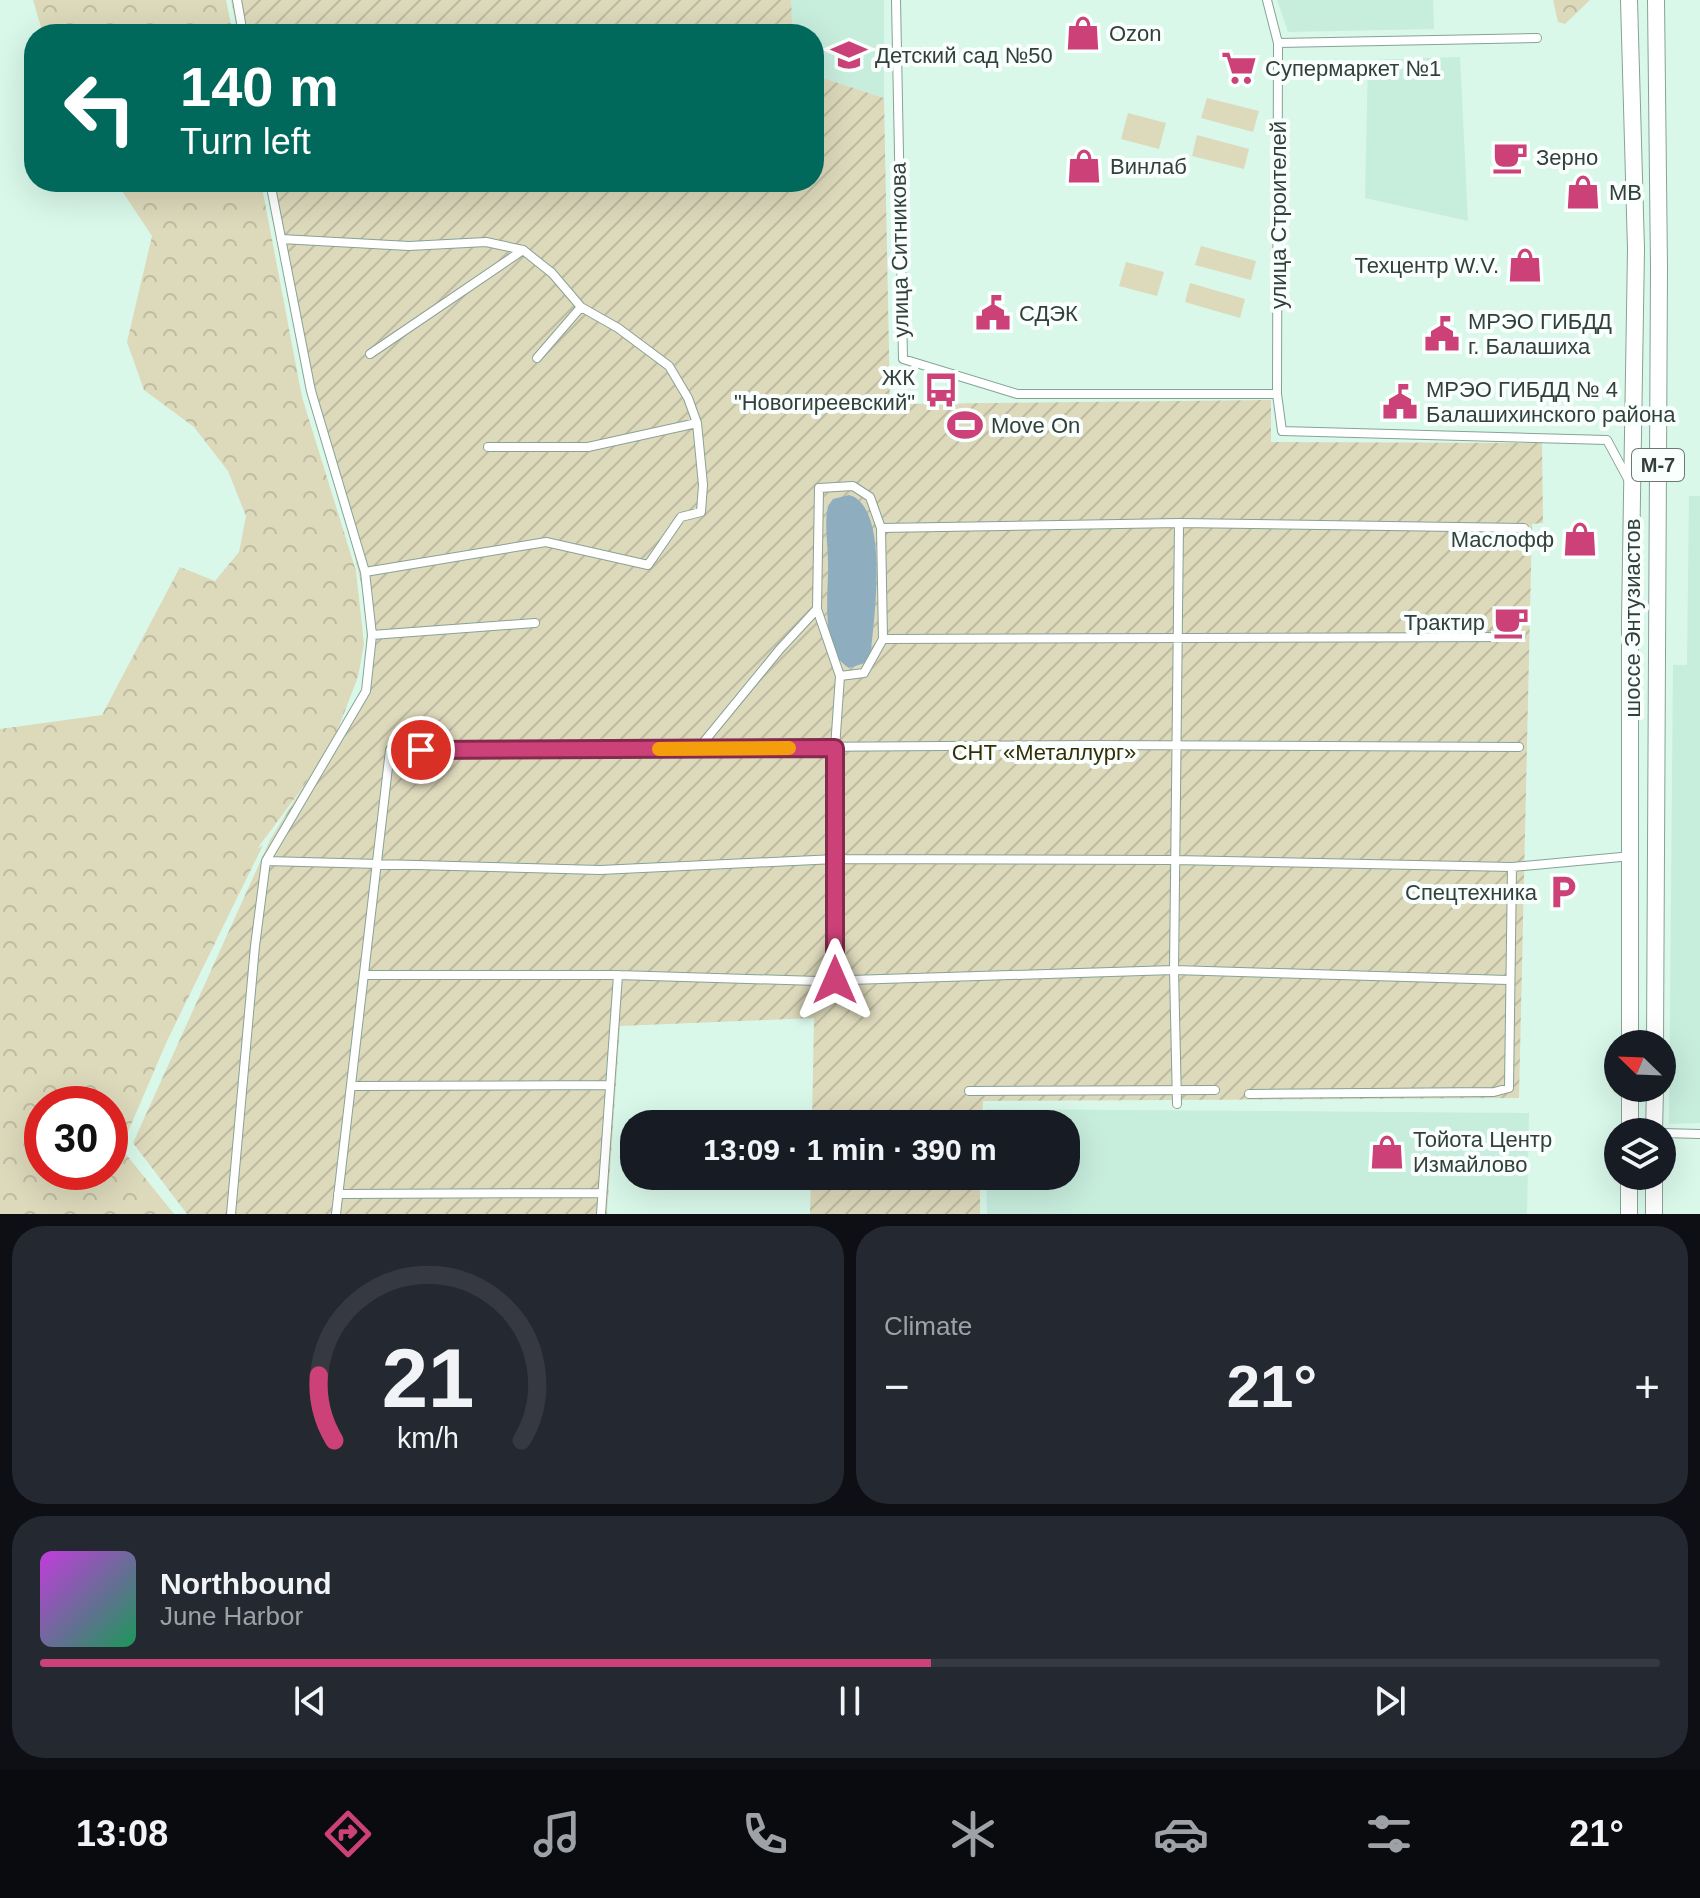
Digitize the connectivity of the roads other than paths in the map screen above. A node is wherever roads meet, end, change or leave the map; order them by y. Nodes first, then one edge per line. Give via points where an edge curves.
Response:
1 (237, 0) edge
2 (896, 0) edge
3 (1267, 0) edge
4 (1629, 0) edge
5 (1656, 0) edge
6 (241, 24) edge
7 (1537, 38) dead end
8 (1278, 43) junction
9 (272, 192) edge
10 (281, 239) junction
11 (523, 250) junction
12 (581, 307) junction
13 (370, 354) dead end
14 (537, 358) dead end
15 (1277, 394) junction
16 (697, 423) junction
17 (488, 447) dead end
18 (1633, 486) junction
19 (1179, 523) junction
20 (881, 528) junction
21 (1524, 528) dead end
22 (365, 572) junction
23 (817, 609) junction
24 (535, 623) dead end
25 (372, 635) junction
26 (1178, 636) junction
27 (1521, 637) dead end
28 (883, 639) junction
29 (840, 676) junction
30 (1176, 746) junction
31 (1519, 747) dead end
32 (835, 748) junction
33 (698, 749) junction
34 (1632, 856) junction
35 (836, 859) junction
36 (1175, 860) junction
37 (266, 861) junction
38 (376, 863) junction
39 (1512, 867) junction
40 (1174, 970) junction
41 (365, 975) junction
42 (618, 975) junction
43 (835, 980) junction
44 (1508, 980) junction
45 (1630, 1030) edge
46 (1655, 1030) edge
47 (610, 1085) junction
48 (352, 1086) junction
49 (1215, 1090) dead end
50 (969, 1091) dead end
51 (1177, 1091) junction
52 (1249, 1094) dead end
53 (1177, 1104) dead end
54 (1676, 1133) edge
55 (1700, 1134) edge
56 (1629, 1190) edge
57 (1654, 1190) edge
58 (602, 1193) junction
59 (338, 1194) junction
60 (231, 1214) edge
61 (336, 1214) edge
62 (601, 1214) edge
63 (1629, 1214) edge
64 (1654, 1214) edge

1 - 6 street
2 - 15 street, улица Ситникова via 903,359 1017,394
3 - 8 street, улица Строителей
4 - 18 highway, шоссе Энтузиастов / М-7 via 1636,249
5 - 46 highway, шоссе Энтузиастов / М-7
7 - 8 street
8 - 15 street, улица Строителей
9 - 10 street
10 - 11 street via 409,246 486,242
10 - 22 street via 311,391
11 - 12 street
11 - 13 street
12 - 14 street
12 - 16 street via 669,366
15 - 18 street, улица Строителей via 1282,431 1607,440
16 - 17 street via 588,447
16 - 22 street via 701,512 681,517 648,565 546,542
18 - 34 highway, шоссе Энтузиастов / М-7
19 - 20 street
19 - 21 street
19 - 26 street
20 - 23 street via 870,497 853,486 819,488
20 - 28 street
22 - 25 street
23 - 29 street
23 - 33 street
24 - 25 street
25 - 37 street via 366,691
26 - 27 street
26 - 28 street
26 - 30 street
28 - 29 street via 864,673
29 - 32 street
30 - 31 street
30 - 32 street
30 - 36 street
32 - 33 street
32 - 35 street
33 - 38 street via 390,750
34 - 39 street
34 - 45 highway, шоссе Энтузиастов / М-7
35 - 36 street
35 - 38 street via 600,870
35 - 43 street
36 - 39 street
36 - 40 street
37 - 38 street
37 - 60 street
38 - 41 street
39 - 44 street
40 - 43 street
40 - 44 street
40 - 51 street
41 - 42 street
41 - 48 street
42 - 43 street
42 - 47 street
44 - 52 street via 1509,1088 1421,1098
47 - 48 street
47 - 58 street
48 - 59 street
49 - 51 street
50 - 51 street
51 - 53 street
54 - 55 street
56 - 63 highway
57 - 64 highway
58 - 59 street
58 - 62 street
59 - 61 street

